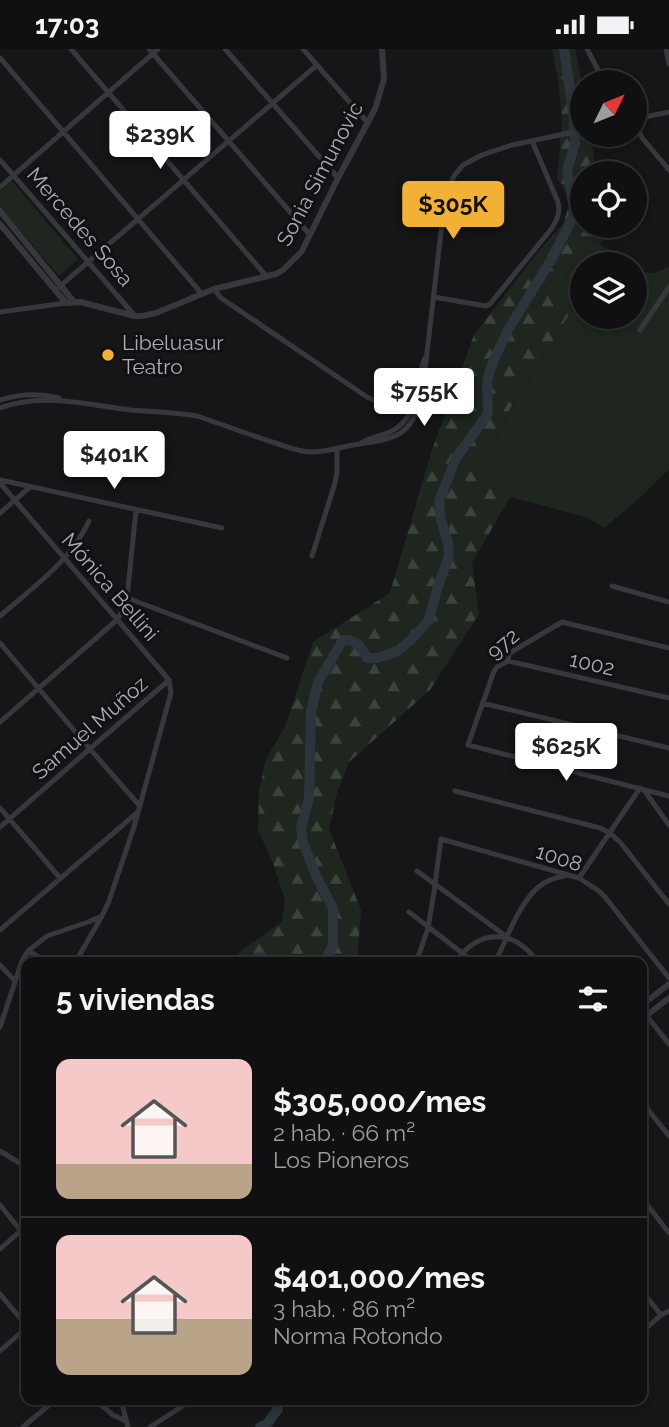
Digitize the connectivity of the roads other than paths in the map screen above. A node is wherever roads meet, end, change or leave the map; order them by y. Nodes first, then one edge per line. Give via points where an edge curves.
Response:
1 (71, 49) edge
2 (225, 49) edge
3 (303, 49) edge
4 (382, 49) edge
5 (587, 49) edge
6 (666, 49) edge
7 (153, 51) edge
8 (0, 58) edge
9 (669, 64) edge
10 (317, 65) junction
11 (598, 70) edge
12 (108, 92) junction
13 (273, 104) junction
14 (669, 112) edge
15 (648, 116) edge
16 (367, 122) junction
17 (64, 131) junction
18 (570, 133) edge
19 (230, 141) junction
20 (532, 141) junction
21 (648, 145) edge
22 (0, 160) edge
23 (669, 170) edge
24 (13, 175) junction
25 (338, 179) junction
26 (184, 180) junction
27 (0, 187) edge
28 (0, 211) edge
29 (138, 219) junction
30 (0, 225) edge
31 (310, 235) junction
32 (89, 261) junction
33 (267, 277) junction
34 (62, 285) junction
35 (669, 287) edge
36 (55, 289) junction
37 (214, 289) junction
38 (202, 294) junction
39 (434, 297) junction
40 (70, 302) junction
41 (0, 311) edge
42 (135, 316) junction
43 (640, 330) dead end
44 (427, 356) junction
45 (422, 396) junction
46 (0, 400) edge
47 (65, 401) junction
48 (415, 402) junction
49 (0, 408) edge
50 (358, 444) junction
51 (337, 449) junction
52 (0, 482) edge
53 (30, 487) junction
54 (15, 500) junction
55 (136, 510) junction
56 (0, 513) edge
57 (89, 521) dead end
58 (222, 528) dead end
59 (312, 556) dead end
60 (65, 559) junction
61 (612, 586) dead end
62 (127, 598) junction
63 (669, 601) edge
64 (0, 616) edge
65 (118, 619) junction
66 (0, 643) edge
67 (669, 649) edge
68 (288, 658) dead end
69 (508, 661) junction
70 (169, 680) junction
71 (38, 689) junction
72 (669, 698) edge
73 (482, 703) junction
74 (0, 722) edge
75 (669, 748) edge
76 (90, 749) junction
77 (642, 789) junction
78 (455, 791) dead end
79 (669, 796) edge
80 (0, 808) edge
81 (139, 809) junction
82 (9, 819) junction
83 (669, 825) edge
84 (0, 827) edge
85 (610, 833) junction
86 (417, 871) dead end
87 (568, 875) junction
88 (60, 877) junction
89 (579, 878) junction
90 (435, 882) junction
91 (669, 904) edge
92 (409, 912) dead end
93 (102, 916) junction
94 (428, 928) junction
95 (0, 930) edge
96 (508, 937) junction
97 (28, 951) junction
98 (462, 953) junction
99 (24, 957) edge
100 (39, 957) edge
101 (78, 957) edge
102 (418, 957) edge
103 (459, 957) edge
104 (467, 957) edge
105 (498, 957) edge
106 (534, 957) edge
107 (21, 964) edge
108 (0, 965) edge
109 (15, 981) junction
110 (669, 981) edge
111 (669, 997) edge
112 (647, 1007) edge
113 (647, 1010) edge
114 (647, 1017) edge
115 (0, 1027) edge
116 (669, 1044) edge
117 (647, 1108) edge
118 (669, 1136) edge
119 (0, 1151) edge
120 (21, 1164) edge
121 (647, 1204) edge
122 (0, 1205) edge
123 (21, 1231) joint
124 (669, 1233) edge
125 (0, 1249) edge
126 (0, 1294) edge
127 (647, 1297) edge
128 (669, 1311) edge
129 (661, 1315) junction
130 (21, 1321) edge
131 (647, 1328) edge
132 (21, 1332) edge
133 (0, 1351) edge
134 (49, 1405) edge
135 (101, 1405) edge
136 (122, 1405) edge
137 (184, 1405) edge
138 (127, 1424) edge
139 (23, 1427) edge
140 (150, 1427) edge

1 - 12 street
2 - 13 street
3 - 10 street
4 - 16 street, Sonia Simunovic via 384,79
5 - 11 street
6 - 9 street
7 - 12 street
7 - 19 street
8 - 17 street
10 - 13 street
10 - 16 street
12 - 17 street
12 - 26 street
13 - 19 street
13 - 25 street
14 - 15 street
16 - 25 street, Sonia Simunovic
17 - 24 street
17 - 29 street
18 - 20 street
19 - 26 street
19 - 31 street
20 - 39 street via 474,158 454,176 441,232
20 - 39 street via 558,202 558,218 552,228 490,304
21 - 23 street
22 - 24 street, Mercedes Sosa
24 - 27 street
24 - 32 street, Mercedes Sosa
25 - 31 street, Sonia Simunovic
26 - 29 street
26 - 33 street
28 - 34 street
29 - 32 street
29 - 38 street
30 - 36 street
31 - 33 street, Sonia Simunovic via 295,259
32 - 34 street
32 - 42 street, Mercedes Sosa
33 - 37 street, Sonia Simunovic
34 - 36 street
34 - 40 street
35 - 43 street
36 - 40 street
37 - 38 street, Sonia Simunovic
37 - 48 street via 220,298 367,397 382,405
38 - 42 street, Sonia Simunovic via 156,313
39 - 44 street
40 - 41 street, Sonia Simunovic
40 - 42 street, Sonia Simunovic
44 - 45 street
44 - 48 street
45 - 48 street
45 - 50 street via 415,418 401,433
46 - 47 street via 42,395
47 - 49 street via 26,401
47 - 51 street via 197,416 304,452
48 - 50 street via 396,429
50 - 51 street
51 - 59 street via 335,483
52 - 53 street
52 - 54 street, Mónica Bellini
53 - 54 street
53 - 55 street
54 - 56 street
54 - 60 street, Mónica Bellini
55 - 58 street
55 - 62 street
57 - 60 street
60 - 64 street
60 - 65 street, Mónica Bellini
61 - 63 street
62 - 65 street
62 - 68 street
65 - 70 street, Mónica Bellini
65 - 71 street
66 - 71 street
67 - 69 street, 972 via 562,622 513,651
69 - 72 street, 1002
69 - 73 street, 972 via 494,671
70 - 76 street, Samuel Muñoz
70 - 81 street via 171,693
71 - 74 street
71 - 76 street
73 - 75 street
73 - 77 street, 972 via 468,745
76 - 81 street
76 - 82 street, Samuel Muñoz
77 - 79 street
77 - 83 street
77 - 85 street
78 - 85 street
80 - 82 street
81 - 88 street
81 - 93 street
82 - 84 street, Samuel Muñoz
82 - 88 street
85 - 89 street
85 - 91 street
86 - 90 street
87 - 89 street, 1008
87 - 90 street, 1008 via 441,839
87 - 96 street via 537,888
88 - 95 street
89 - 110 street, 1008 via 606,897
90 - 94 street
90 - 96 street
92 - 94 street
93 - 97 street via 47,936
93 - 101 street
94 - 98 street
94 - 102 street
96 - 98 street via 483,940
96 - 105 street
96 - 106 street
97 - 99 street
97 - 100 street
98 - 103 street
98 - 104 street
107 - 109 street
108 - 109 street
109 - 115 street
110 - 112 street
111 - 113 street
114 - 116 street
117 - 118 street
119 - 120 street
121 - 124 street
122 - 123 street
123 - 125 street
126 - 130 street
127 - 129 street
128 - 129 street
129 - 131 street
132 - 133 street
134 - 139 street
135 - 138 street
136 - 138 street
137 - 140 street

